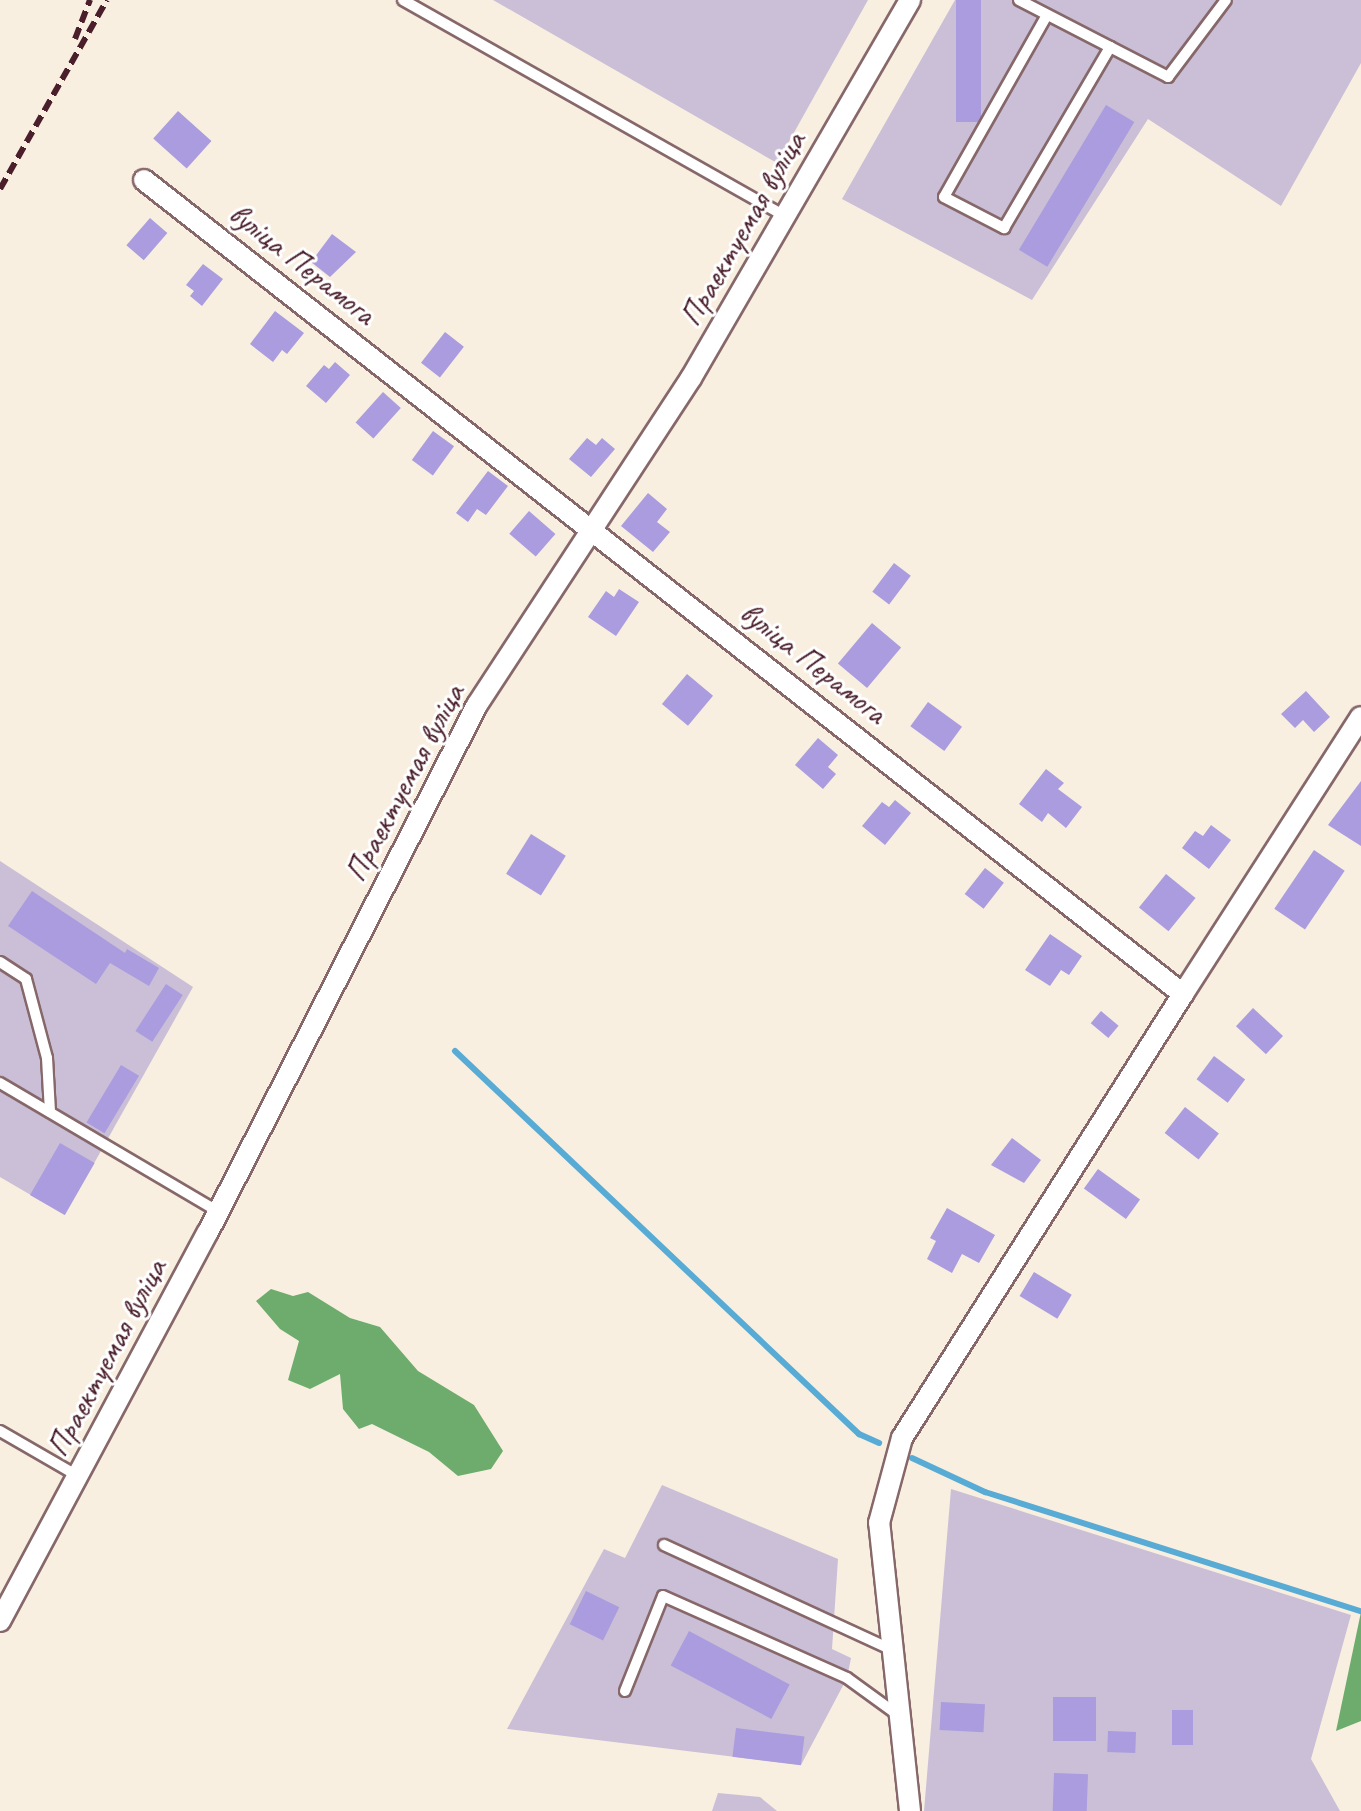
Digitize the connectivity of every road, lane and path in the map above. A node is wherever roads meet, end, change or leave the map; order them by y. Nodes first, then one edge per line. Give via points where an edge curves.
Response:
1 (403, 0) edge
2 (910, 0) edge
3 (1019, 0) edge
4 (1226, 0) edge
5 (1047, 15) junction
6 (1110, 47) junction
7 (144, 180) dead end
8 (785, 216) junction
9 (596, 530) junction
10 (1361, 717) edge
11 (0, 962) edge
12 (1183, 994) junction
13 (0, 1083) edge
14 (50, 1112) junction
15 (219, 1212) junction
16 (0, 1431) edge
17 (78, 1477) junction
18 (664, 1545) dead end
19 (0, 1621) edge
20 (892, 1650) junction
21 (625, 1691) dead end
22 (900, 1716) junction
23 (910, 1811) edge

1 - 8 lane
2 - 8 street, Праектуемая вуліца
3 - 5 lane
4 - 6 lane via 1168,77
5 - 6 lane
5 - 6 lane via 944,197 1004,228
7 - 9 street, вуліца Перамога
8 - 9 street, Праектуемая вуліца
9 - 12 street, вуліца Перамога
9 - 15 street, Праектуемая вуліца via 477,705
10 - 12 street
11 - 14 lane via 26,979 47,1058
12 - 20 street via 902,1438 879,1523
13 - 14 lane
14 - 15 lane
15 - 17 street, Праектуемая вуліца
16 - 17 lane
17 - 19 street, Праектуемая вуліца
18 - 20 lane
20 - 22 street
21 - 22 lane via 663,1596 847,1678
22 - 23 street

